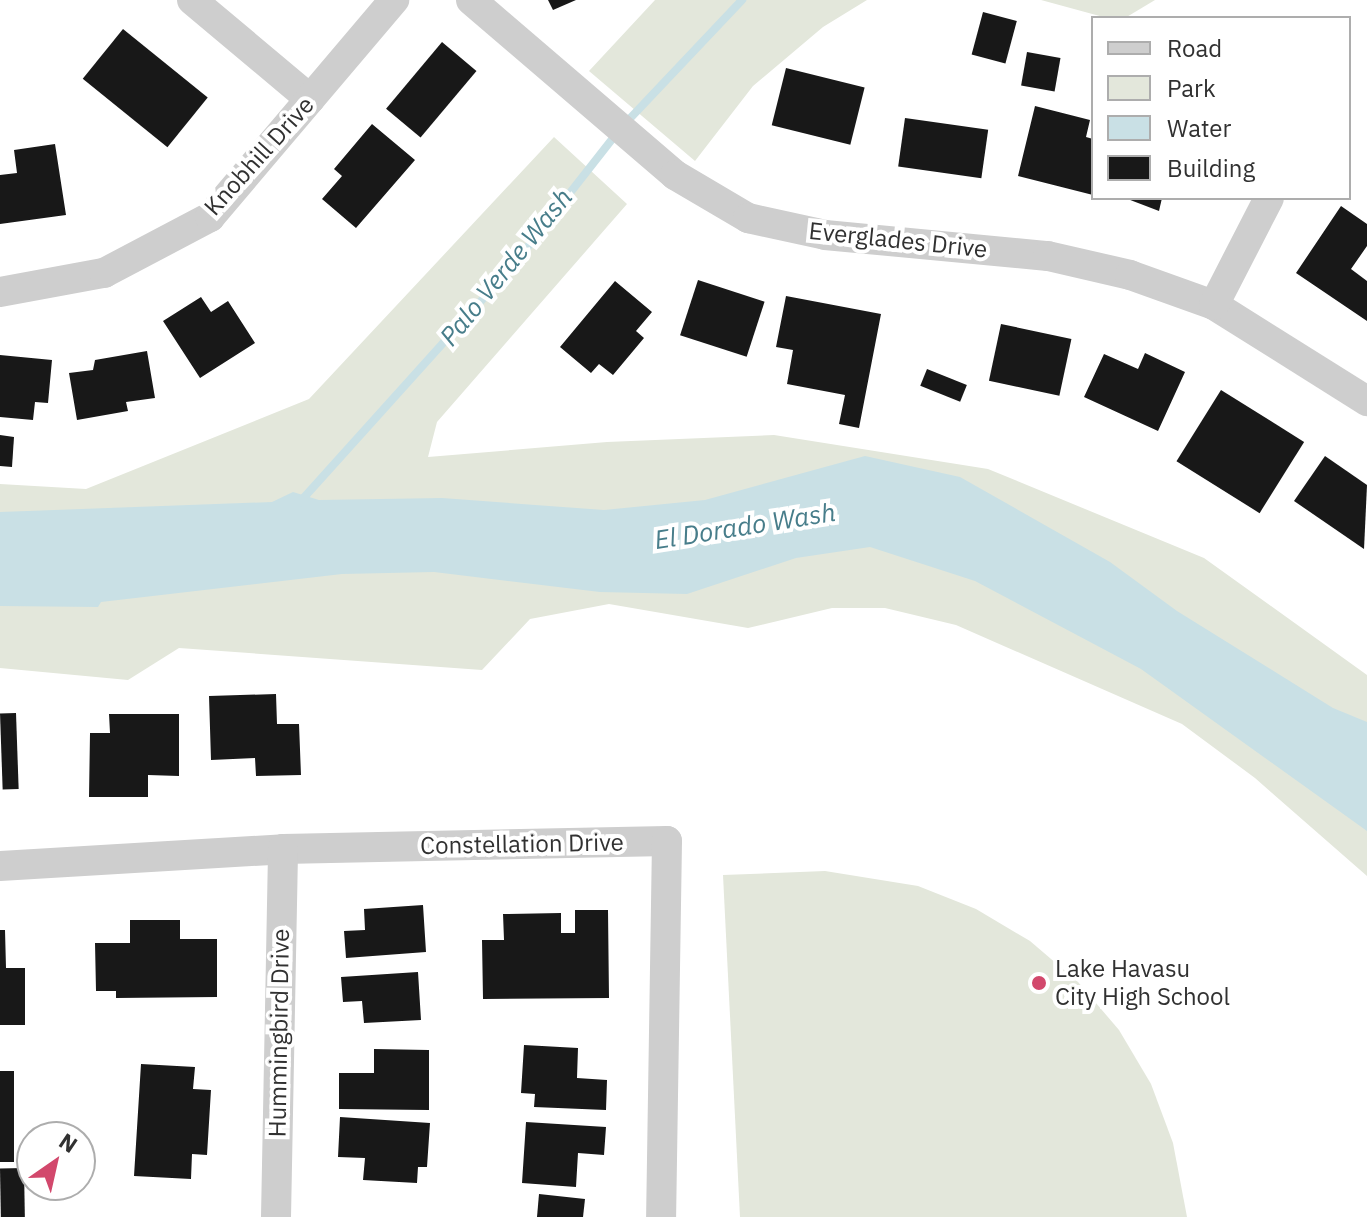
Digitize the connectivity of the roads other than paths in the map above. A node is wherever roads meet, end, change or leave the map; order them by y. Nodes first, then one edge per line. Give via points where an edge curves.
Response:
1 (192, 0) edge
2 (394, 0) edge
3 (471, 0) edge
4 (310, 99) junction
5 (1268, 200) edge
6 (0, 292) edge
7 (1214, 305) junction
8 (1367, 401) edge
9 (283, 849) junction
10 (0, 866) edge
11 (276, 1217) edge
12 (661, 1217) edge

1 - 4 street
2 - 4 street, Knobhill Drive
3 - 7 street, Everglades Drive via 675,175 748,218 825,235 1048,256 1130,275
4 - 6 street, Knobhill Drive via 210,217 104,273
5 - 7 street
7 - 8 street, Everglades Drive
9 - 10 street, Constellation Drive
9 - 11 street, Hummingbird Drive
9 - 12 street, Constellation Drive via 667,841

